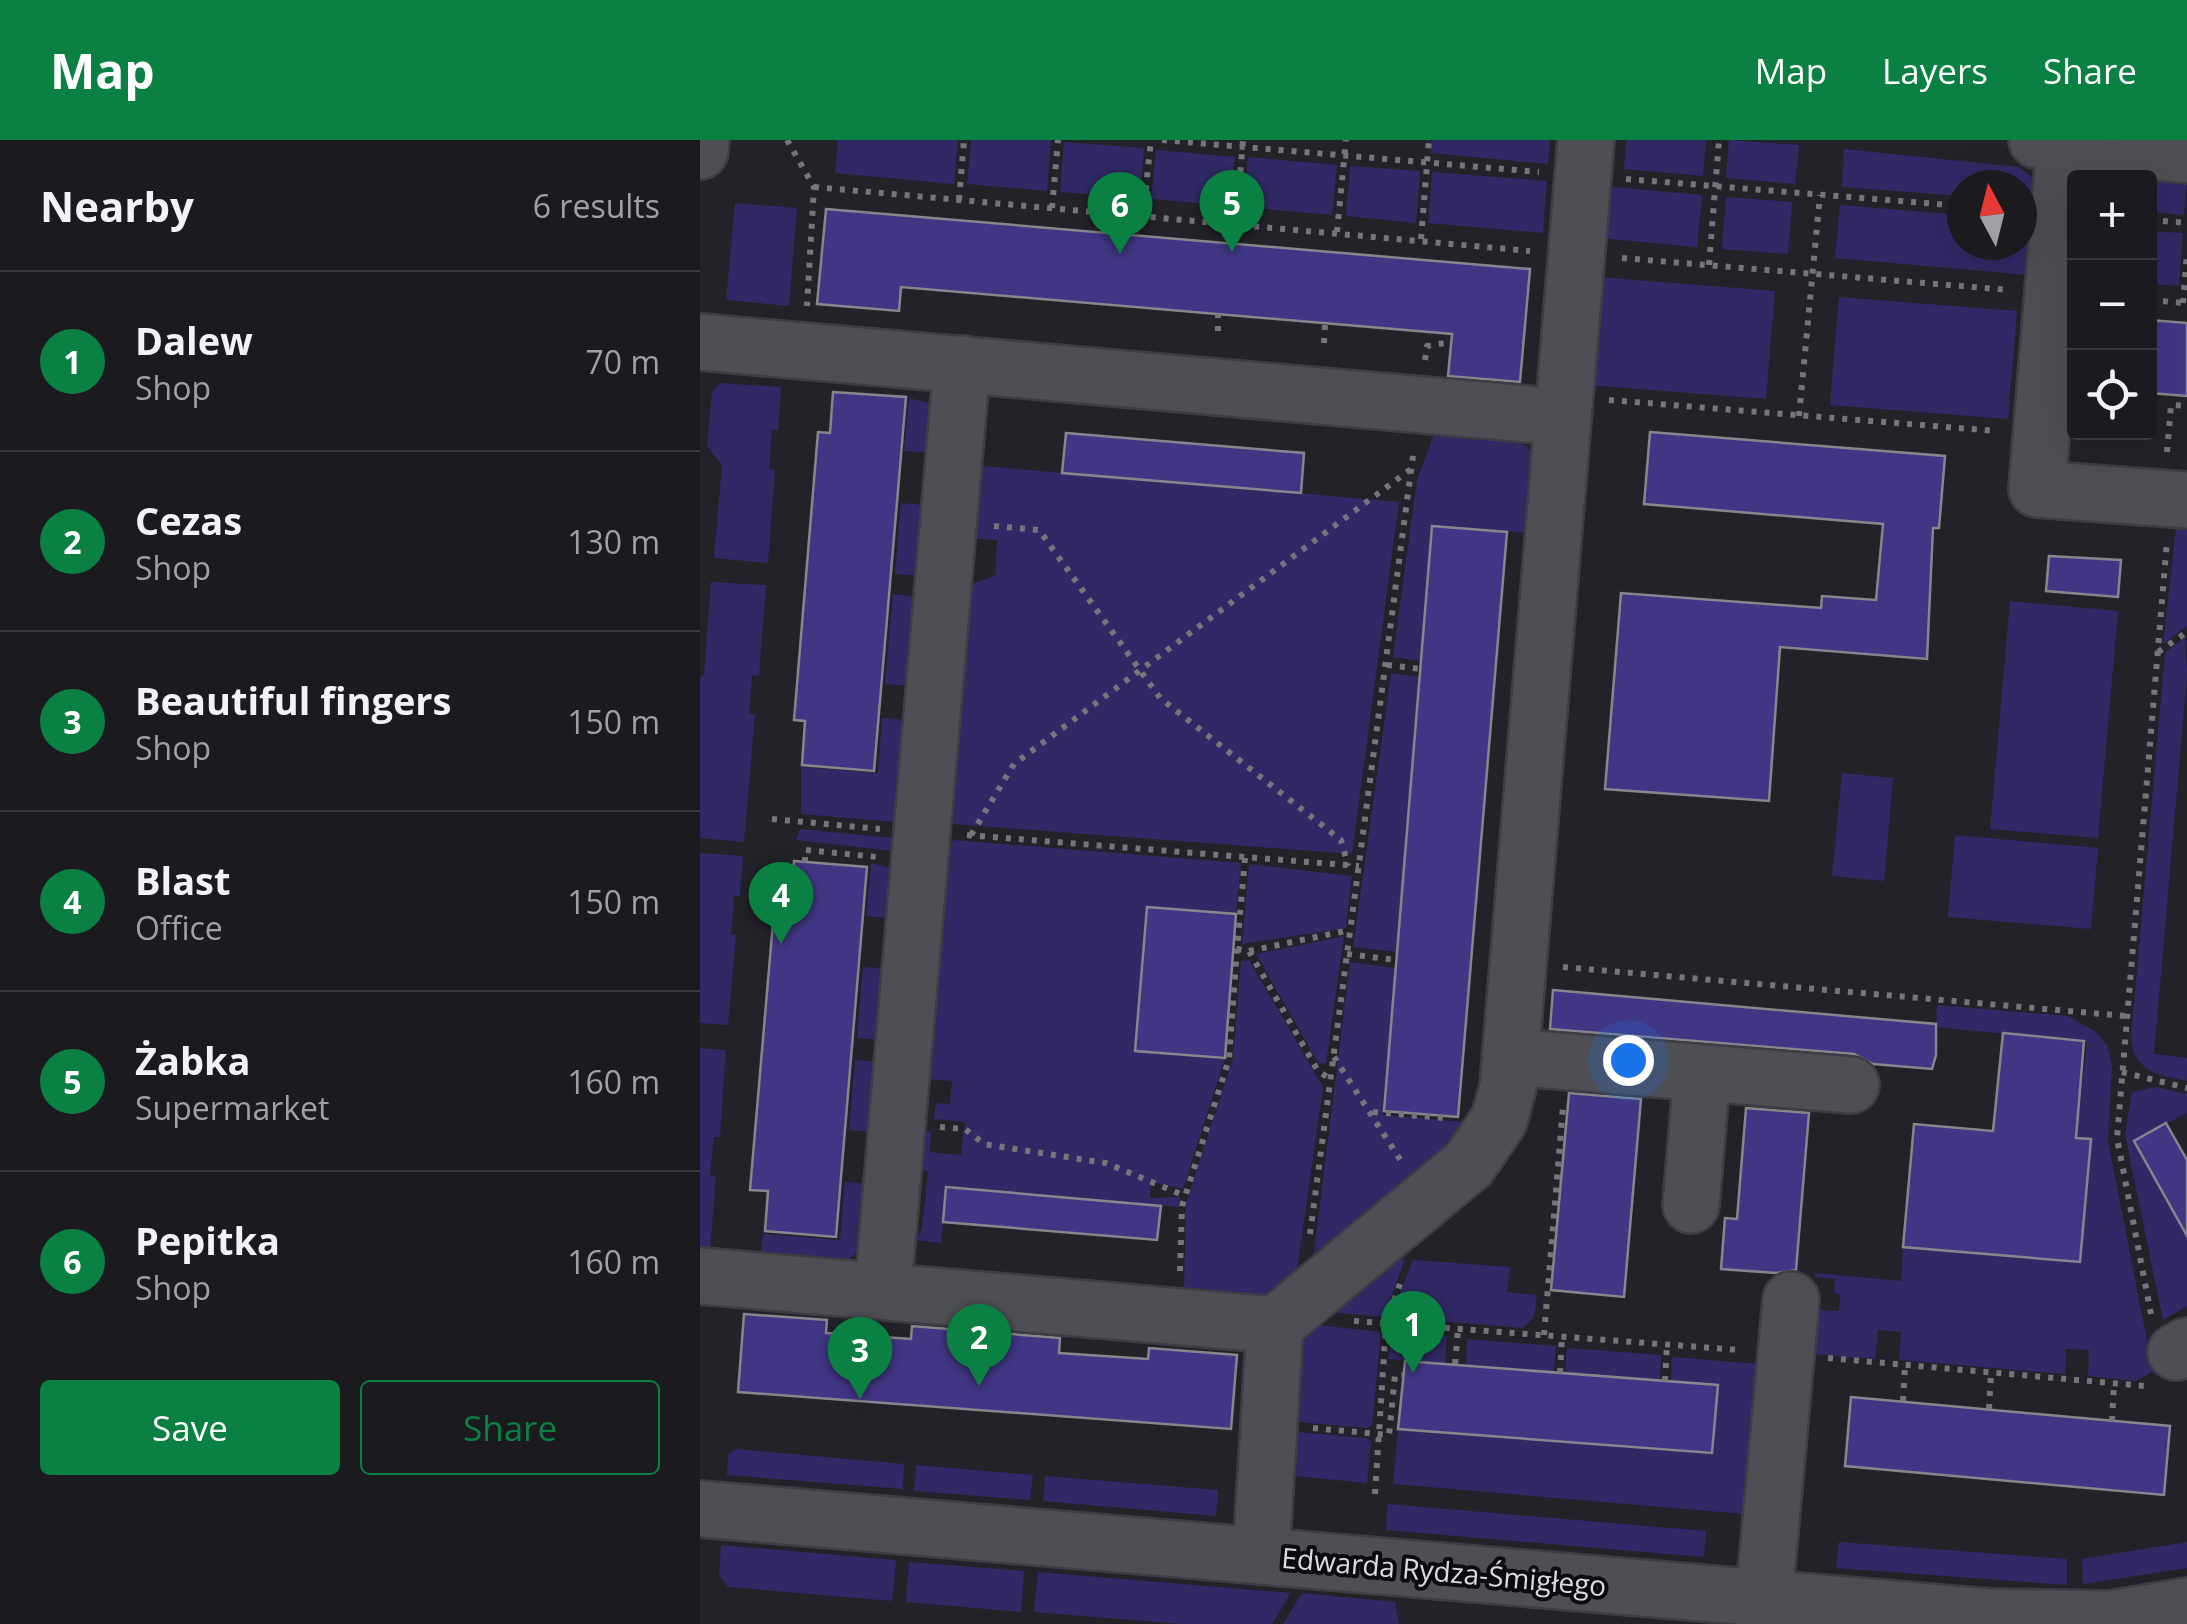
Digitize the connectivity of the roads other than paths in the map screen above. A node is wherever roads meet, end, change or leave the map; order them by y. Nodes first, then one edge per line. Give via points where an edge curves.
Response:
1 (701, 140) edge
2 (2051, 142) edge
3 (700, 151) edge
4 (2187, 155) edge
5 (1585, 163) edge
6 (700, 342) edge
7 (962, 364) junction
8 (1577, 408) junction
9 (2174, 499) edge
10 (1511, 1057) junction
11 (1702, 1074) junction
12 (1851, 1085) dead end
13 (1690, 1205) dead end
14 (700, 1276) edge
15 (883, 1289) junction
16 (1791, 1300) dead end
17 (1275, 1325) junction
18 (700, 1509) edge
19 (1261, 1556) junction
20 (1764, 1598) junction
21 (1520, 1600) edge
22 (2187, 1606) edge

1 - 3 street
2 - 4 street
2 - 9 street via 2037,489
5 - 8 street
6 - 7 street
7 - 8 street
7 - 15 street
8 - 10 street
10 - 11 street
10 - 17 street via 1499,1120 1469,1164
11 - 12 street
11 - 13 street
14 - 15 street
15 - 17 street
16 - 20 street
17 - 19 street
18 - 19 street, Edwarda Rydza-Śmigłego
19 - 21 street, Edwarda Rydza-Śmigłego
20 - 21 street, Edwarda Rydza-Śmigłego
20 - 22 street, Edwarda Rydza-Śmigłego via 2062,1620

